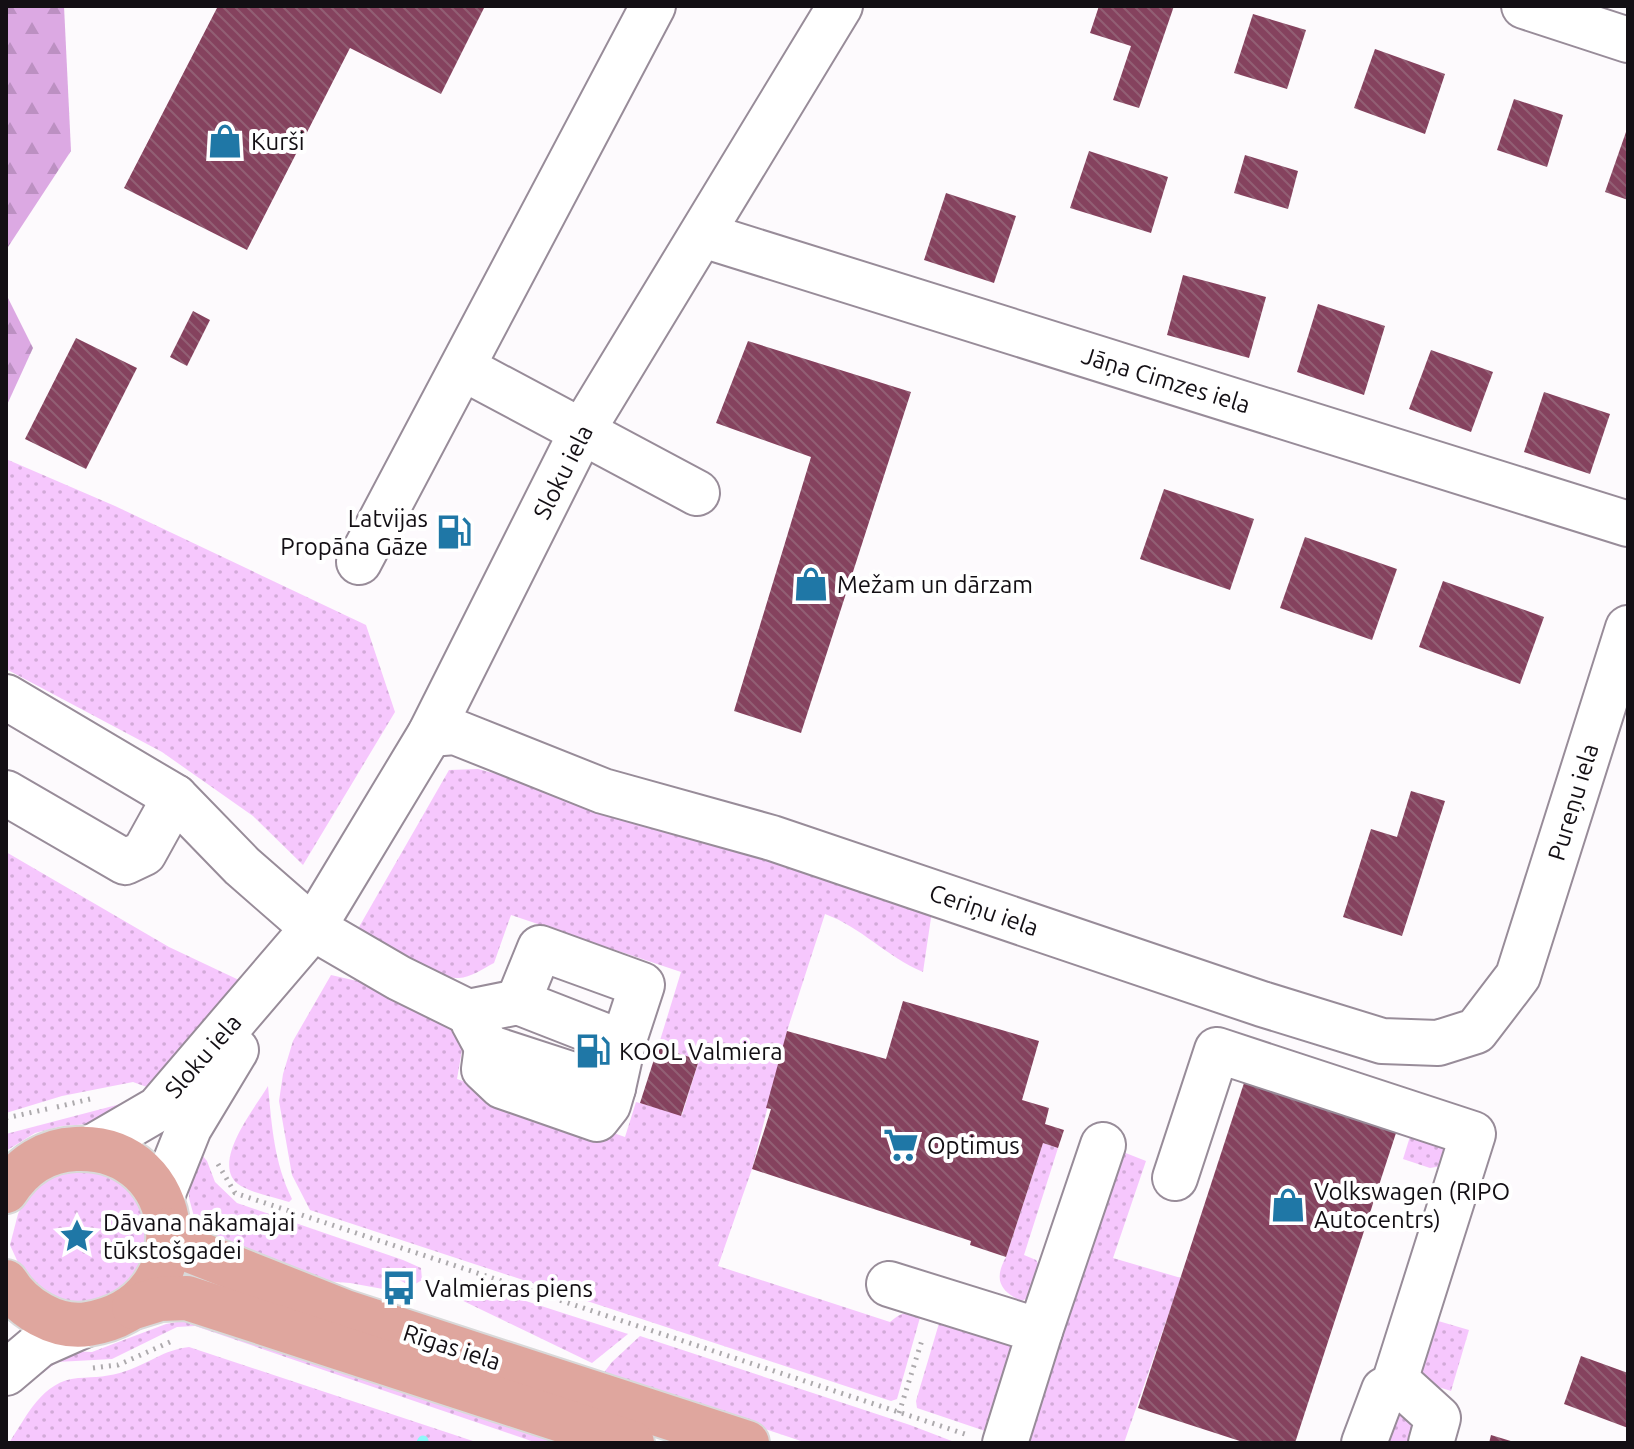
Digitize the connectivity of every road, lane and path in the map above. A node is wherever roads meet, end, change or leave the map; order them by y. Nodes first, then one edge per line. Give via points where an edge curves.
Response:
1 (653, 6) edge
2 (840, 6) edge
3 (1524, 6) edge
4 (1628, 40) edge
5 (703, 235) junction
6 (463, 368) junction
7 (582, 431) junction
8 (697, 493) dead end
9 (1628, 524) edge
10 (359, 562) dead end
11 (1628, 628) edge
12 (6, 697) edge
13 (430, 734) junction
14 (6, 793) edge
15 (175, 797) junction
16 (306, 937) junction
17 (1518, 976) joint
18 (518, 1002) junction
19 (477, 1030) junction
20 (618, 1066) junction
21 (92, 1099) dead end
22 (6, 1118) edge
23 (1103, 1145) dead end
24 (91, 1148) junction
25 (214, 1158) dead end
26 (1175, 1178) dead end
27 (9, 1181) edge
28 (164, 1214) junction
29 (6, 1282) edge
30 (889, 1284) dead end
31 (935, 1298) junction
32 (134, 1307) junction
33 (84, 1325) junction
34 (1040, 1331) junction
35 (179, 1338) dead end
36 (81, 1369) dead end
37 (6, 1373) edge
38 (1392, 1390) junction
39 (899, 1413) junction
40 (991, 1440) edge
41 (619, 1441) edge
42 (747, 1443) edge
43 (1364, 1443) edge
44 (1431, 1443) edge

1 - 6 street
2 - 5 street, Sloku iela
3 - 4 street
5 - 7 street, Sloku iela
5 - 9 street, Jāņa Cimzes iela
6 - 7 street
6 - 10 street
7 - 8 street
7 - 13 street, Sloku iela
11 - 17 street, Pureņu iela
12 - 15 street
13 - 16 street, Sloku iela
13 - 17 street, Ceriņu iela via 455,732 603,791 772,838 1382,1041 1438,1043 1476,1031
14 - 15 street via 125,862 144,853
15 - 16 street
16 - 19 street via 399,978
16 - 24 street, Sloku iela via 158,1109
16 - 28 street, Sloku iela via 189,1128
18 - 19 street
18 - 20 street
18 - 20 street via 540,948 642,985
19 - 20 street
19 - 20 street via 484,1069 502,1086 597,1119 608,1105
21 - 22 path
23 - 34 street
24 - 27 main road via 63,1150 36,1160
24 - 28 main road, Rīgas iela via 119,1157 143,1173
25 - 39 path via 235,1193
26 - 38 street via 1217,1050 1473,1134
28 - 32 main road via 169,1241 165,1263 153,1288
28 - 42 main road, Rīgas iela via 189,1250 345,1312
29 - 33 main road via 32,1310
30 - 31 street
31 - 34 street
31 - 39 path
32 - 33 main road, Rīgas iela via 111,1320
32 - 41 main road, Rīgas iela via 187,1298
33 - 37 street via 39,1345
34 - 40 street
35 - 36 path via 118,1365
38 - 43 street via 1384,1390
38 - 44 street via 1406,1389 1438,1418
39 - 40 path

